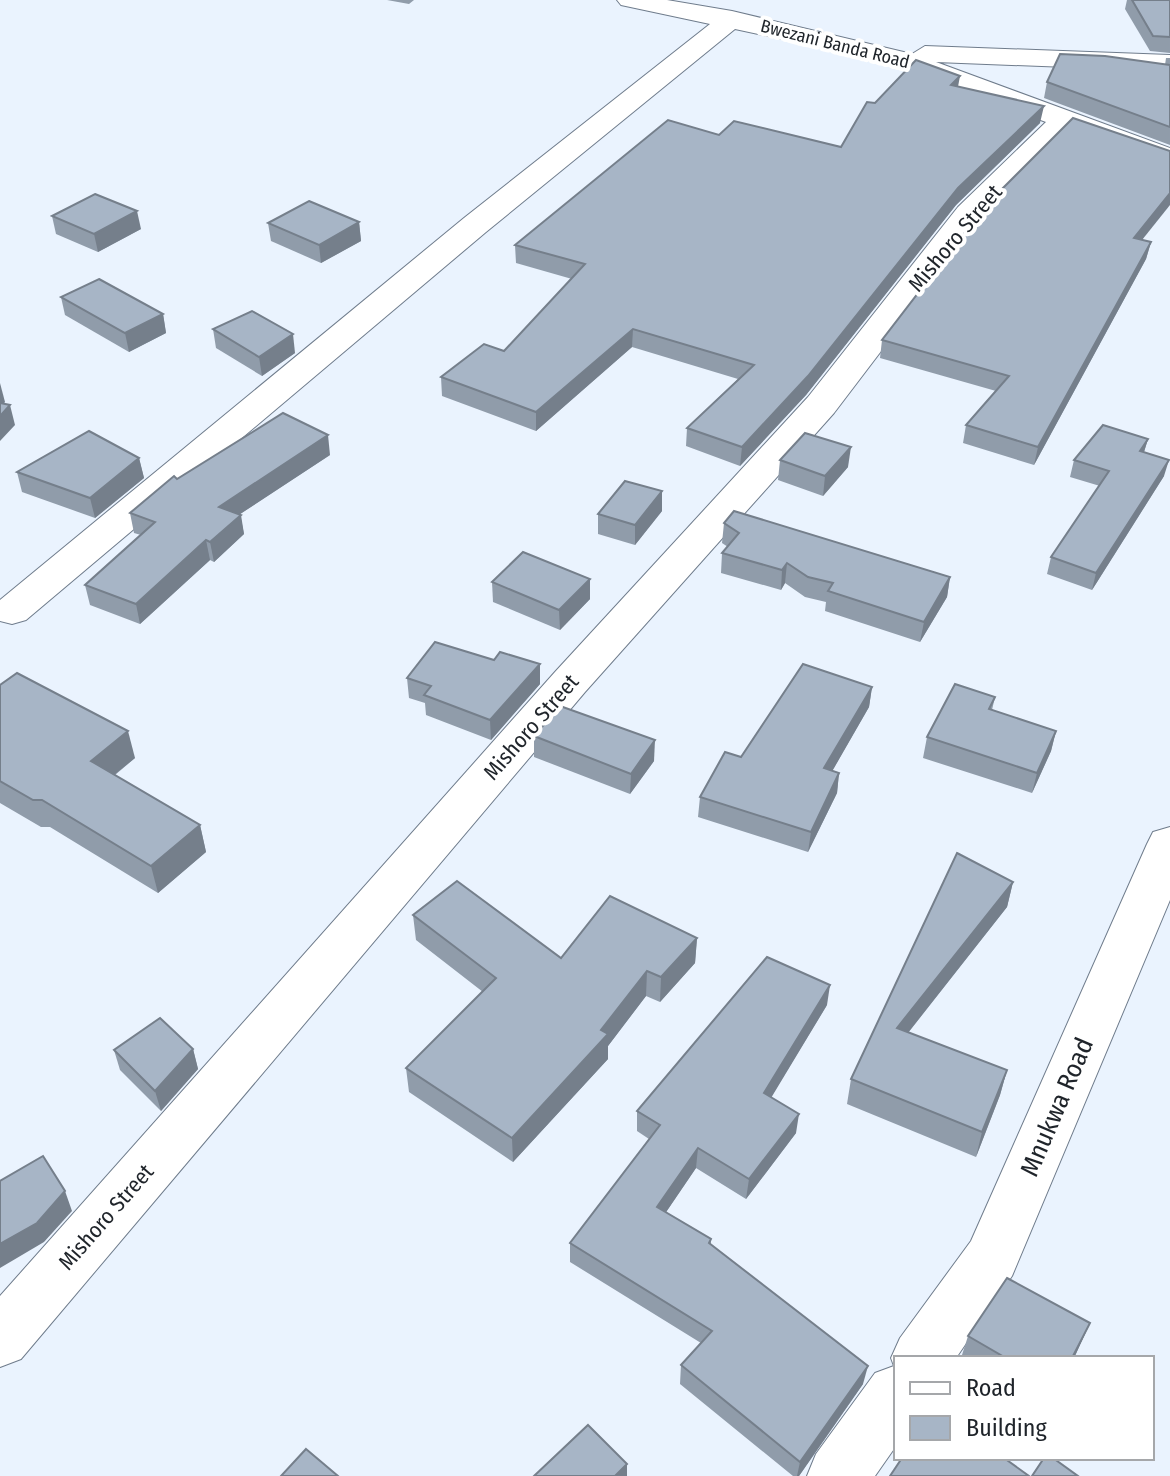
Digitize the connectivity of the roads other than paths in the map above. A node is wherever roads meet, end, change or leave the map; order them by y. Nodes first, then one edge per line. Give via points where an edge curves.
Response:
1 (630, 0) edge
2 (732, 19) junction
3 (883, 52) junction
4 (1170, 63) edge
5 (1065, 119) junction
6 (1170, 158) edge
7 (12, 611) dead end
8 (1170, 844) edge
9 (0, 1339) edge
10 (922, 1356) edge
11 (894, 1397) edge
12 (838, 1476) edge

1 - 2 street, Bwezani Banda Road
2 - 3 street, Bwezani Banda Road
2 - 7 street via 475,225
3 - 4 street
3 - 5 street, Bwezani Banda Road
5 - 6 street, Bwezani Banda Road
5 - 9 street, Mishoro Street via 969,214 821,405 570,682
8 - 10 street, Mnukwa Road via 992,1258
11 - 12 street

